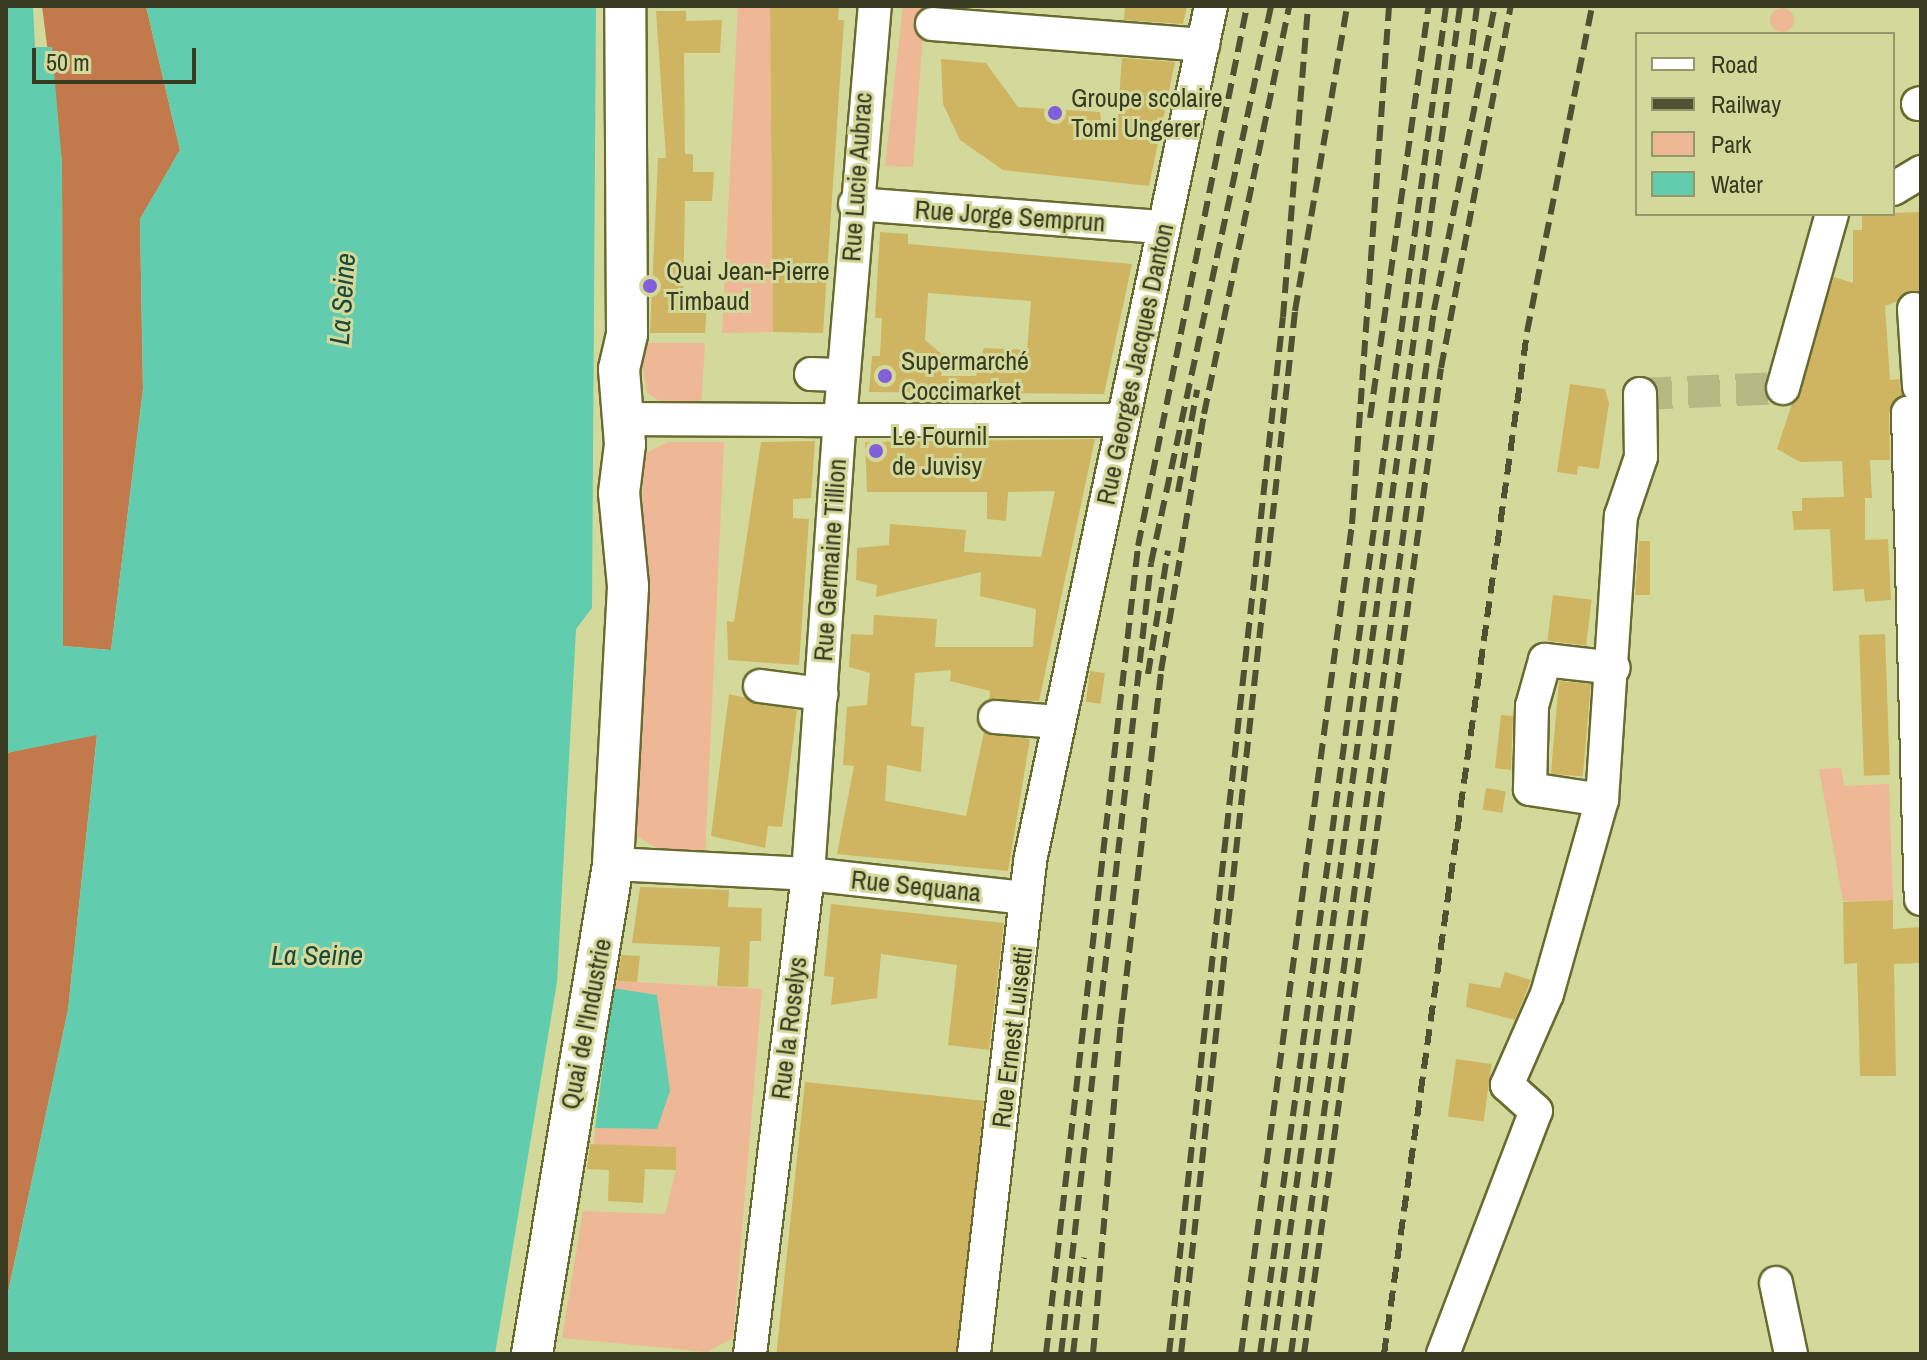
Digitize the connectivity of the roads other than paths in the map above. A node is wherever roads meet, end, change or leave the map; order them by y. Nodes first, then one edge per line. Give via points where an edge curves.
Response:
1 (625, 6) edge
2 (875, 6) edge
3 (1211, 6) edge
4 (1110, 21) edge
5 (932, 24) dead end
6 (1203, 45) junction
7 (1921, 172) edge
8 (1895, 188) edge
9 (855, 204) junction
10 (1831, 216) edge
11 (1164, 227) junction
12 (1914, 309) dead end
13 (811, 374) dead end
14 (843, 375) junction
15 (1783, 388) dead end
16 (1640, 394) dead end
17 (1920, 400) edge
18 (623, 419) junction
19 (840, 420) junction
20 (1123, 420) junction
21 (1614, 668) junction
22 (760, 686) dead end
23 (821, 697) junction
24 (995, 717) dead end
25 (1058, 722) junction
26 (1602, 800) junction
27 (613, 864) junction
28 (808, 874) junction
29 (1024, 898) junction
30 (1921, 899) edge
31 (1776, 1283) dead end
32 (532, 1354) edge
33 (750, 1354) edge
34 (974, 1354) edge
35 (1443, 1354) edge
36 (1791, 1354) edge

1 - 18 main road
2 - 9 street, Rue Lucie Aubrac
3 - 6 street, Rue Georges Jacques Danton
4 - 5 street
4 - 6 street
6 - 11 street, Rue Georges Jacques Danton
7 - 8 street
9 - 11 street, Rue Jorge Semprun
9 - 14 street, Rue Lucie Aubrac
10 - 15 street
11 - 20 street, Rue Georges Jacques Danton
12 - 17 street
13 - 14 street
14 - 19 street, Rue Lucie Aubrac
16 - 21 street via 1641,457 1621,516
17 - 30 street via 1908,413
18 - 19 street
18 - 27 main road, Quai de l'Industrie via 623,691
19 - 20 street
19 - 23 street, Rue Germaine Tillion
20 - 25 street, Rue Georges Jacques Danton
21 - 26 street
21 - 26 street via 1545,660 1532,706 1530,789
22 - 23 street
23 - 28 street, Rue la Roselys
24 - 25 street
25 - 29 street, Rue Ernest Luisetti
26 - 35 street via 1547,994 1507,1085 1536,1111
27 - 28 street, Rue Sequana
27 - 32 main road, Quai de l'Industrie
28 - 29 street, Rue Sequana
28 - 33 street, Rue la Roselys
29 - 34 street, Rue Ernest Luisetti
31 - 36 street

